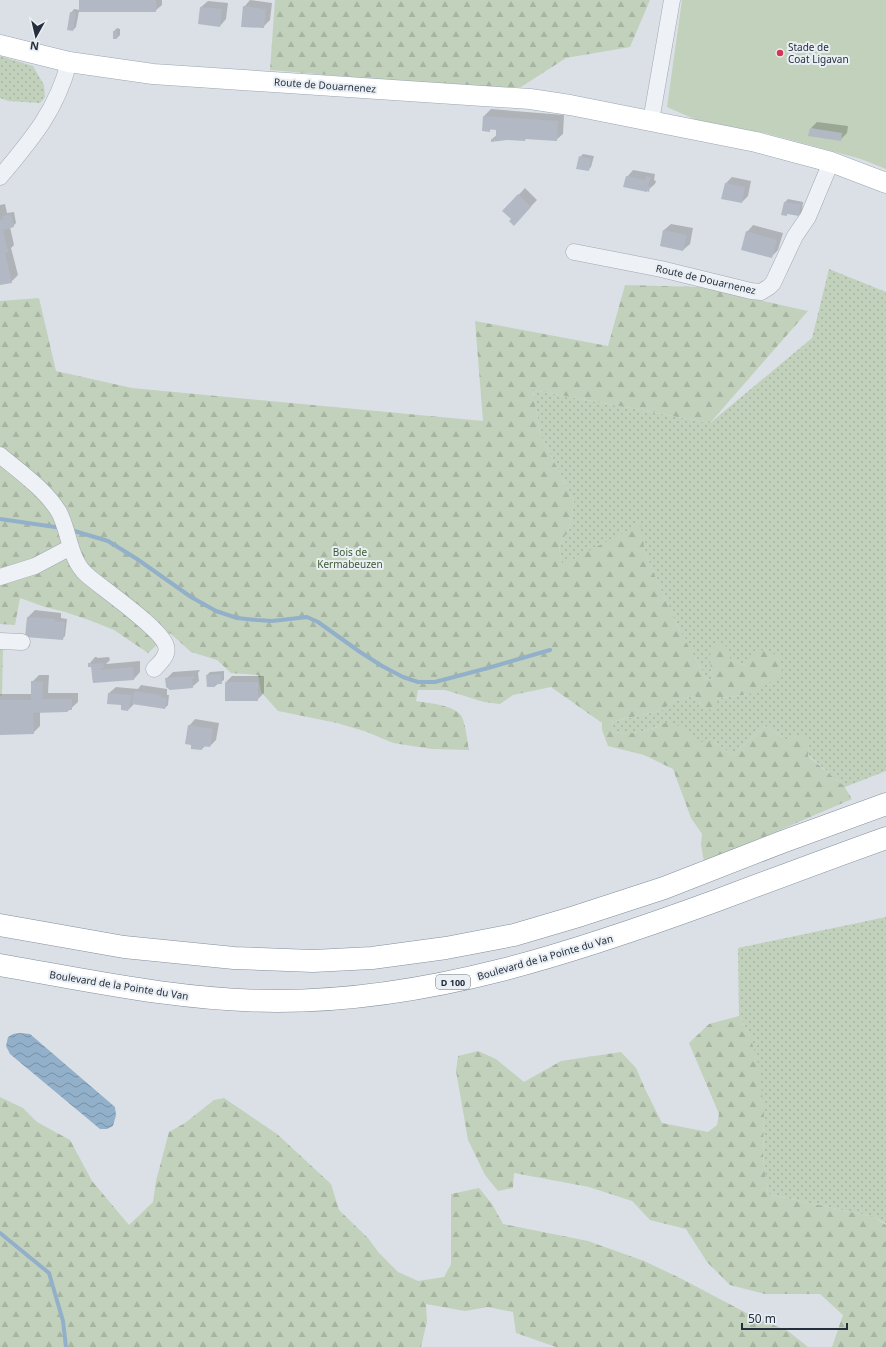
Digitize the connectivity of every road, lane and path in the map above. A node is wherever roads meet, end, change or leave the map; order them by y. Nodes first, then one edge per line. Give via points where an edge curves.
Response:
1 (672, 0) edge
2 (0, 45) edge
3 (69, 62) junction
4 (651, 121) junction
5 (831, 162) junction
6 (0, 177) edge
7 (886, 183) edge
8 (574, 252) dead end
9 (0, 455) edge
10 (68, 535) junction
11 (0, 577) edge
12 (0, 642) edge
13 (22, 642) dead end
14 (154, 669) dead end
15 (886, 804) edge
16 (886, 838) edge
17 (0, 925) edge
18 (0, 965) edge

1 - 4 street
2 - 3 main road, Route de Douarnenez
3 - 4 main road, Route de Douarnenez via 153,74 530,100
3 - 6 street via 61,87 47,116
4 - 5 main road, Route de Douarnenez via 756,142
5 - 7 main road, Route de Douarnenez
5 - 8 street, Route de Douarnenez via 808,217 795,236 769,287 761,292 662,268
9 - 10 street via 43,492 58,512
10 - 11 street via 35,566
10 - 14 street via 76,561 87,575 145,622 166,645 166,654
12 - 13 street
15 - 17 highway via 664,888 514,935 446,948 372,958 312,961 234,958 124,946
16 - 18 highway, Boulevard de la Pointe du Van / D 100 via 604,941 466,980 403,991 338,999 230,1000 130,988

